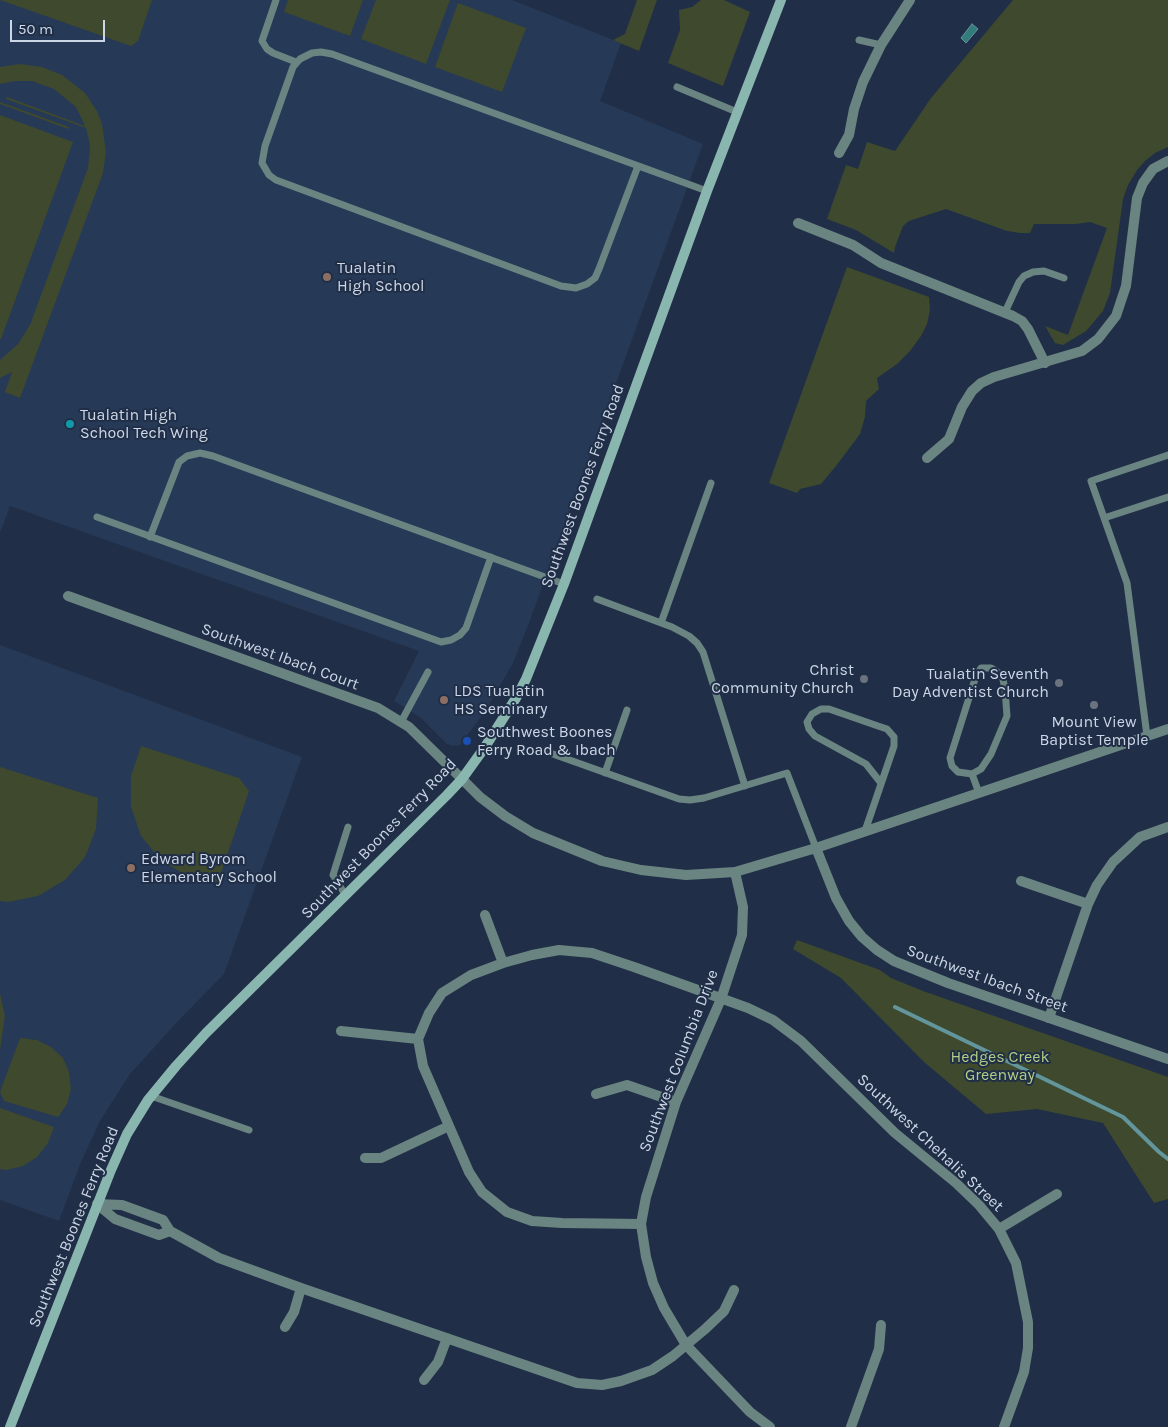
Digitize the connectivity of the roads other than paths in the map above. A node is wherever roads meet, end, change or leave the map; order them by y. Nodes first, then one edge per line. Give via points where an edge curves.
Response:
1 (276, 0) edge
2 (781, 0) edge
3 (910, 0) edge
4 (859, 40) dead end
5 (881, 45) junction
6 (296, 62) junction
7 (677, 88) dead end
8 (737, 112) junction
9 (839, 153) dead end
10 (1168, 162) edge
11 (638, 166) junction
12 (707, 191) junction
13 (798, 223) dead end
14 (1064, 278) dead end
15 (1006, 312) junction
16 (1045, 363) junction
17 (1168, 455) edge
18 (927, 458) dead end
19 (711, 483) dead end
20 (1168, 497) edge
21 (96, 517) dead end
22 (1104, 518) junction
23 (150, 537) junction
24 (491, 557) junction
25 (564, 584) junction
26 (68, 596) dead end
27 (598, 599) dead end
28 (661, 623) junction
29 (428, 672) dead end
30 (627, 710) dead end
31 (401, 722) junction
32 (1168, 729) edge
33 (1147, 736) junction
34 (550, 753) dead end
35 (605, 773) junction
36 (972, 774) junction
37 (462, 779) junction
38 (882, 783) junction
39 (745, 786) junction
40 (979, 793) junction
41 (348, 827) dead end
42 (1168, 827) edge
43 (865, 831) junction
44 (816, 848) junction
45 (736, 872) junction
46 (1021, 881) dead end
47 (346, 896) junction
48 (1088, 904) junction
49 (484, 914) dead end
50 (503, 963) junction
51 (720, 999) junction
52 (1049, 1018) junction
53 (341, 1031) dead end
54 (418, 1039) junction
55 (1168, 1059) edge
56 (596, 1094) dead end
57 (151, 1096) junction
58 (676, 1102) junction
59 (449, 1126) junction
60 (249, 1130) dead end
61 (365, 1158) dead end
62 (1057, 1194) dead end
63 (97, 1204) junction
64 (641, 1224) junction
65 (999, 1228) junction
66 (170, 1231) junction
67 (301, 1288) junction
68 (734, 1290) dead end
69 (881, 1325) dead end
70 (285, 1327) dead end
71 (446, 1338) junction
72 (686, 1345) junction
73 (424, 1380) dead end
74 (10, 1427) edge
75 (770, 1427) edge
76 (851, 1427) edge
77 (1004, 1427) edge

1 - 6 lane via 262,41 266,49
2 - 8 main road, Southwest Boones Ferry Road
3 - 5 street
4 - 5 lane
5 - 9 street via 854,108 850,135
6 - 11 lane via 312,53 332,54
6 - 11 lane via 265,146 262,163 269,175 283,183 561,286 576,288 595,278
7 - 8 lane
8 - 12 main road, Southwest Boones Ferry Road
10 - 16 street via 1153,169 1136,198 1126,286 1116,316 1098,339 1082,351
11 - 12 lane
12 - 25 main road, Southwest Boones Ferry Road
13 - 15 street via 853,245 881,263
14 - 15 lane via 1044,272 1024,276
15 - 16 street via 1028,328
16 - 18 street via 981,383 962,407 949,439
17 - 22 lane via 1091,480
19 - 28 lane
20 - 22 lane
21 - 23 lane
22 - 33 lane via 1127,583
23 - 24 lane via 179,462 200,454
23 - 24 lane via 441,642 460,635 466,628
24 - 25 lane
25 - 37 main road, Southwest Boones Ferry Road via 526,679
26 - 31 street, Southwest Ibach Court via 378,708
27 - 28 lane
28 - 39 lane via 689,636 703,652
29 - 31 lane
30 - 35 lane
31 - 37 street, Southwest Ibach Court
32 - 33 street
33 - 40 street
34 - 35 lane
35 - 39 lane via 678,799 698,799
36 - 36 lane via 980,769 990,754 1007,716 1002,675 991,668 981,668 975,679 950,758 958,772
36 - 40 lane
37 - 45 street via 519,826 602,861 670,874
37 - 47 main road, Southwest Boones Ferry Road
38 - 38 lane via 894,746 894,737 887,729 829,709 812,714 808,722 815,736 866,764
38 - 43 lane
39 - 44 lane via 787,773
40 - 43 street
41 - 47 lane via 333,875
42 - 48 street via 1140,837 1113,862
43 - 44 street
44 - 45 street
44 - 52 street, Southwest Ibach Street via 849,921 877,950 914,970
45 - 51 street, Southwest Columbia Drive via 744,924
46 - 48 street
47 - 57 main road, Southwest Boones Ferry Road via 206,1033
48 - 52 street
49 - 50 street
50 - 51 street, Southwest Chehalis Street via 559,950 592,953
50 - 54 street, Southwest Chehalis Street via 442,993
51 - 58 street, Southwest Columbia Drive
51 - 65 street, Southwest Chehalis Street via 773,1020 801,1041 895,1133 956,1183
52 - 55 street, Southwest Ibach Street
53 - 54 street
54 - 59 street via 423,1066
56 - 58 street via 627,1085
57 - 60 lane
57 - 63 main road, Southwest Boones Ferry Road via 127,1134
58 - 64 street, Southwest Columbia Drive via 646,1197
59 - 61 street via 381,1158
59 - 64 street via 469,1172 482,1192 507,1212 532,1221
62 - 65 street
63 - 66 street via 122,1205 163,1220
63 - 66 street via 115,1219 158,1235
63 - 74 main road, Southwest Boones Ferry Road
64 - 72 street, Southwest Columbia Drive via 653,1283
65 - 77 street, Southwest Chehalis Street via 1016,1263 1028,1322 1024,1372
66 - 67 street via 219,1258
67 - 70 street via 294,1312
67 - 71 street
68 - 72 street via 724,1311
69 - 76 street via 879,1348
71 - 72 street via 577,1383 602,1385 621,1382 652,1370
71 - 73 street via 438,1362
72 - 75 street, Southwest Columbia Drive via 750,1412

